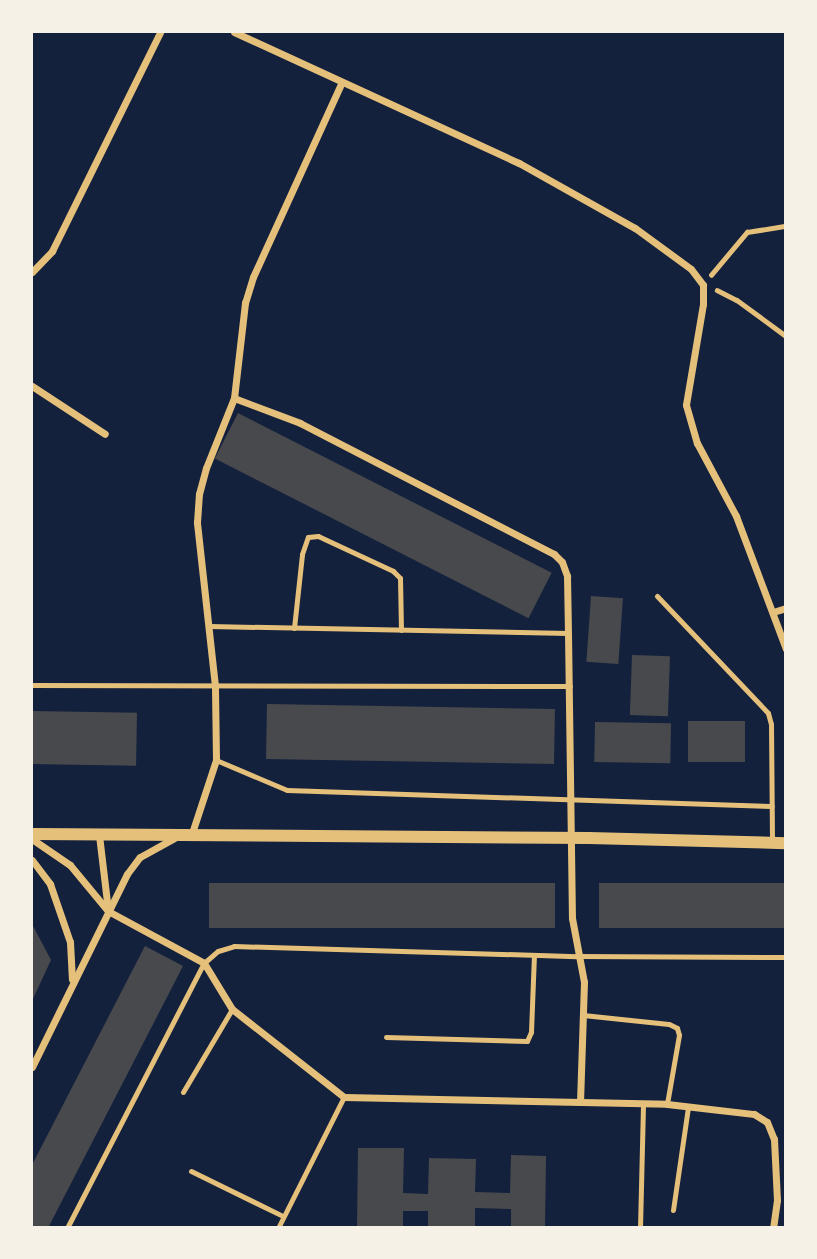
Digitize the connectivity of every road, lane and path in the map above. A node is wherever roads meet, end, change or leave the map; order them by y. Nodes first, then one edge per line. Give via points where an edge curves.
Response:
1 (160, 32) edge
2 (233, 32) edge
3 (342, 82) junction
4 (786, 226) edge
5 (32, 272) edge
6 (704, 285) junction
7 (786, 336) edge
8 (32, 386) edge
9 (234, 398) junction
10 (105, 434) dead end
11 (657, 596) dead end
12 (786, 608) edge
13 (773, 612) junction
14 (209, 626) junction
15 (293, 628) junction
16 (401, 630) junction
17 (568, 633) junction
18 (786, 649) edge
19 (32, 685) edge
20 (215, 686) junction
21 (570, 686) junction
22 (216, 760) junction
23 (571, 799) junction
24 (772, 806) junction
25 (99, 835) junction
26 (184, 836) junction
27 (32, 837) edge
28 (571, 838) junction
29 (772, 842) junction
30 (786, 843) edge
31 (32, 860) edge
32 (108, 911) junction
33 (534, 955) junction
34 (577, 956) junction
35 (786, 957) edge
36 (204, 963) junction
37 (72, 983) junction
38 (232, 1009) junction
39 (583, 1015) junction
40 (386, 1037) dead end
41 (32, 1067) edge
42 (183, 1092) dead end
43 (344, 1097) junction
44 (580, 1101) junction
45 (643, 1104) junction
46 (667, 1104) junction
47 (688, 1107) junction
48 (191, 1171) dead end
49 (673, 1210) dead end
50 (284, 1216) junction
51 (67, 1227) edge
52 (278, 1227) edge
53 (640, 1227) edge
54 (773, 1227) edge

1 - 5 street via 52,251
2 - 3 street
3 - 6 street via 519,163 635,228
3 - 9 street via 253,277 245,303
4 - 6 path via 747,232
6 - 7 path via 737,300
6 - 13 street via 686,405 697,443 736,516
8 - 10 street
9 - 14 street via 200,494 197,522
9 - 17 street via 300,424 554,554 567,576
11 - 24 lane via 768,713
12 - 13 street
13 - 18 street
14 - 15 lane
14 - 20 street
15 - 16 lane
15 - 16 lane via 302,554 308,537 318,536 400,578
16 - 17 lane
17 - 21 street
19 - 20 lane
20 - 21 lane
20 - 22 street
21 - 23 street
22 - 23 lane via 287,790
22 - 26 street
23 - 24 lane
23 - 28 street
24 - 29 lane
25 - 26 street
25 - 27 street
25 - 32 street
26 - 28 street
26 - 32 street via 156,845 140,857
27 - 32 street via 70,865
28 - 29 street
28 - 34 street
29 - 30 street
31 - 37 street via 50,884 70,942
32 - 36 street
32 - 37 street
33 - 34 lane
33 - 36 lane via 234,946 218,951
33 - 40 lane via 527,1041
34 - 35 lane
34 - 39 street via 584,982
36 - 38 street
36 - 51 lane
37 - 41 street
38 - 42 lane
38 - 43 street
39 - 44 street
39 - 46 lane via 677,1028
43 - 44 street
43 - 50 lane
44 - 45 street
45 - 46 street
45 - 53 lane
46 - 47 street
47 - 49 lane
47 - 54 street via 754,1114 766,1122 774,1139 777,1200
48 - 50 lane
50 - 52 lane

